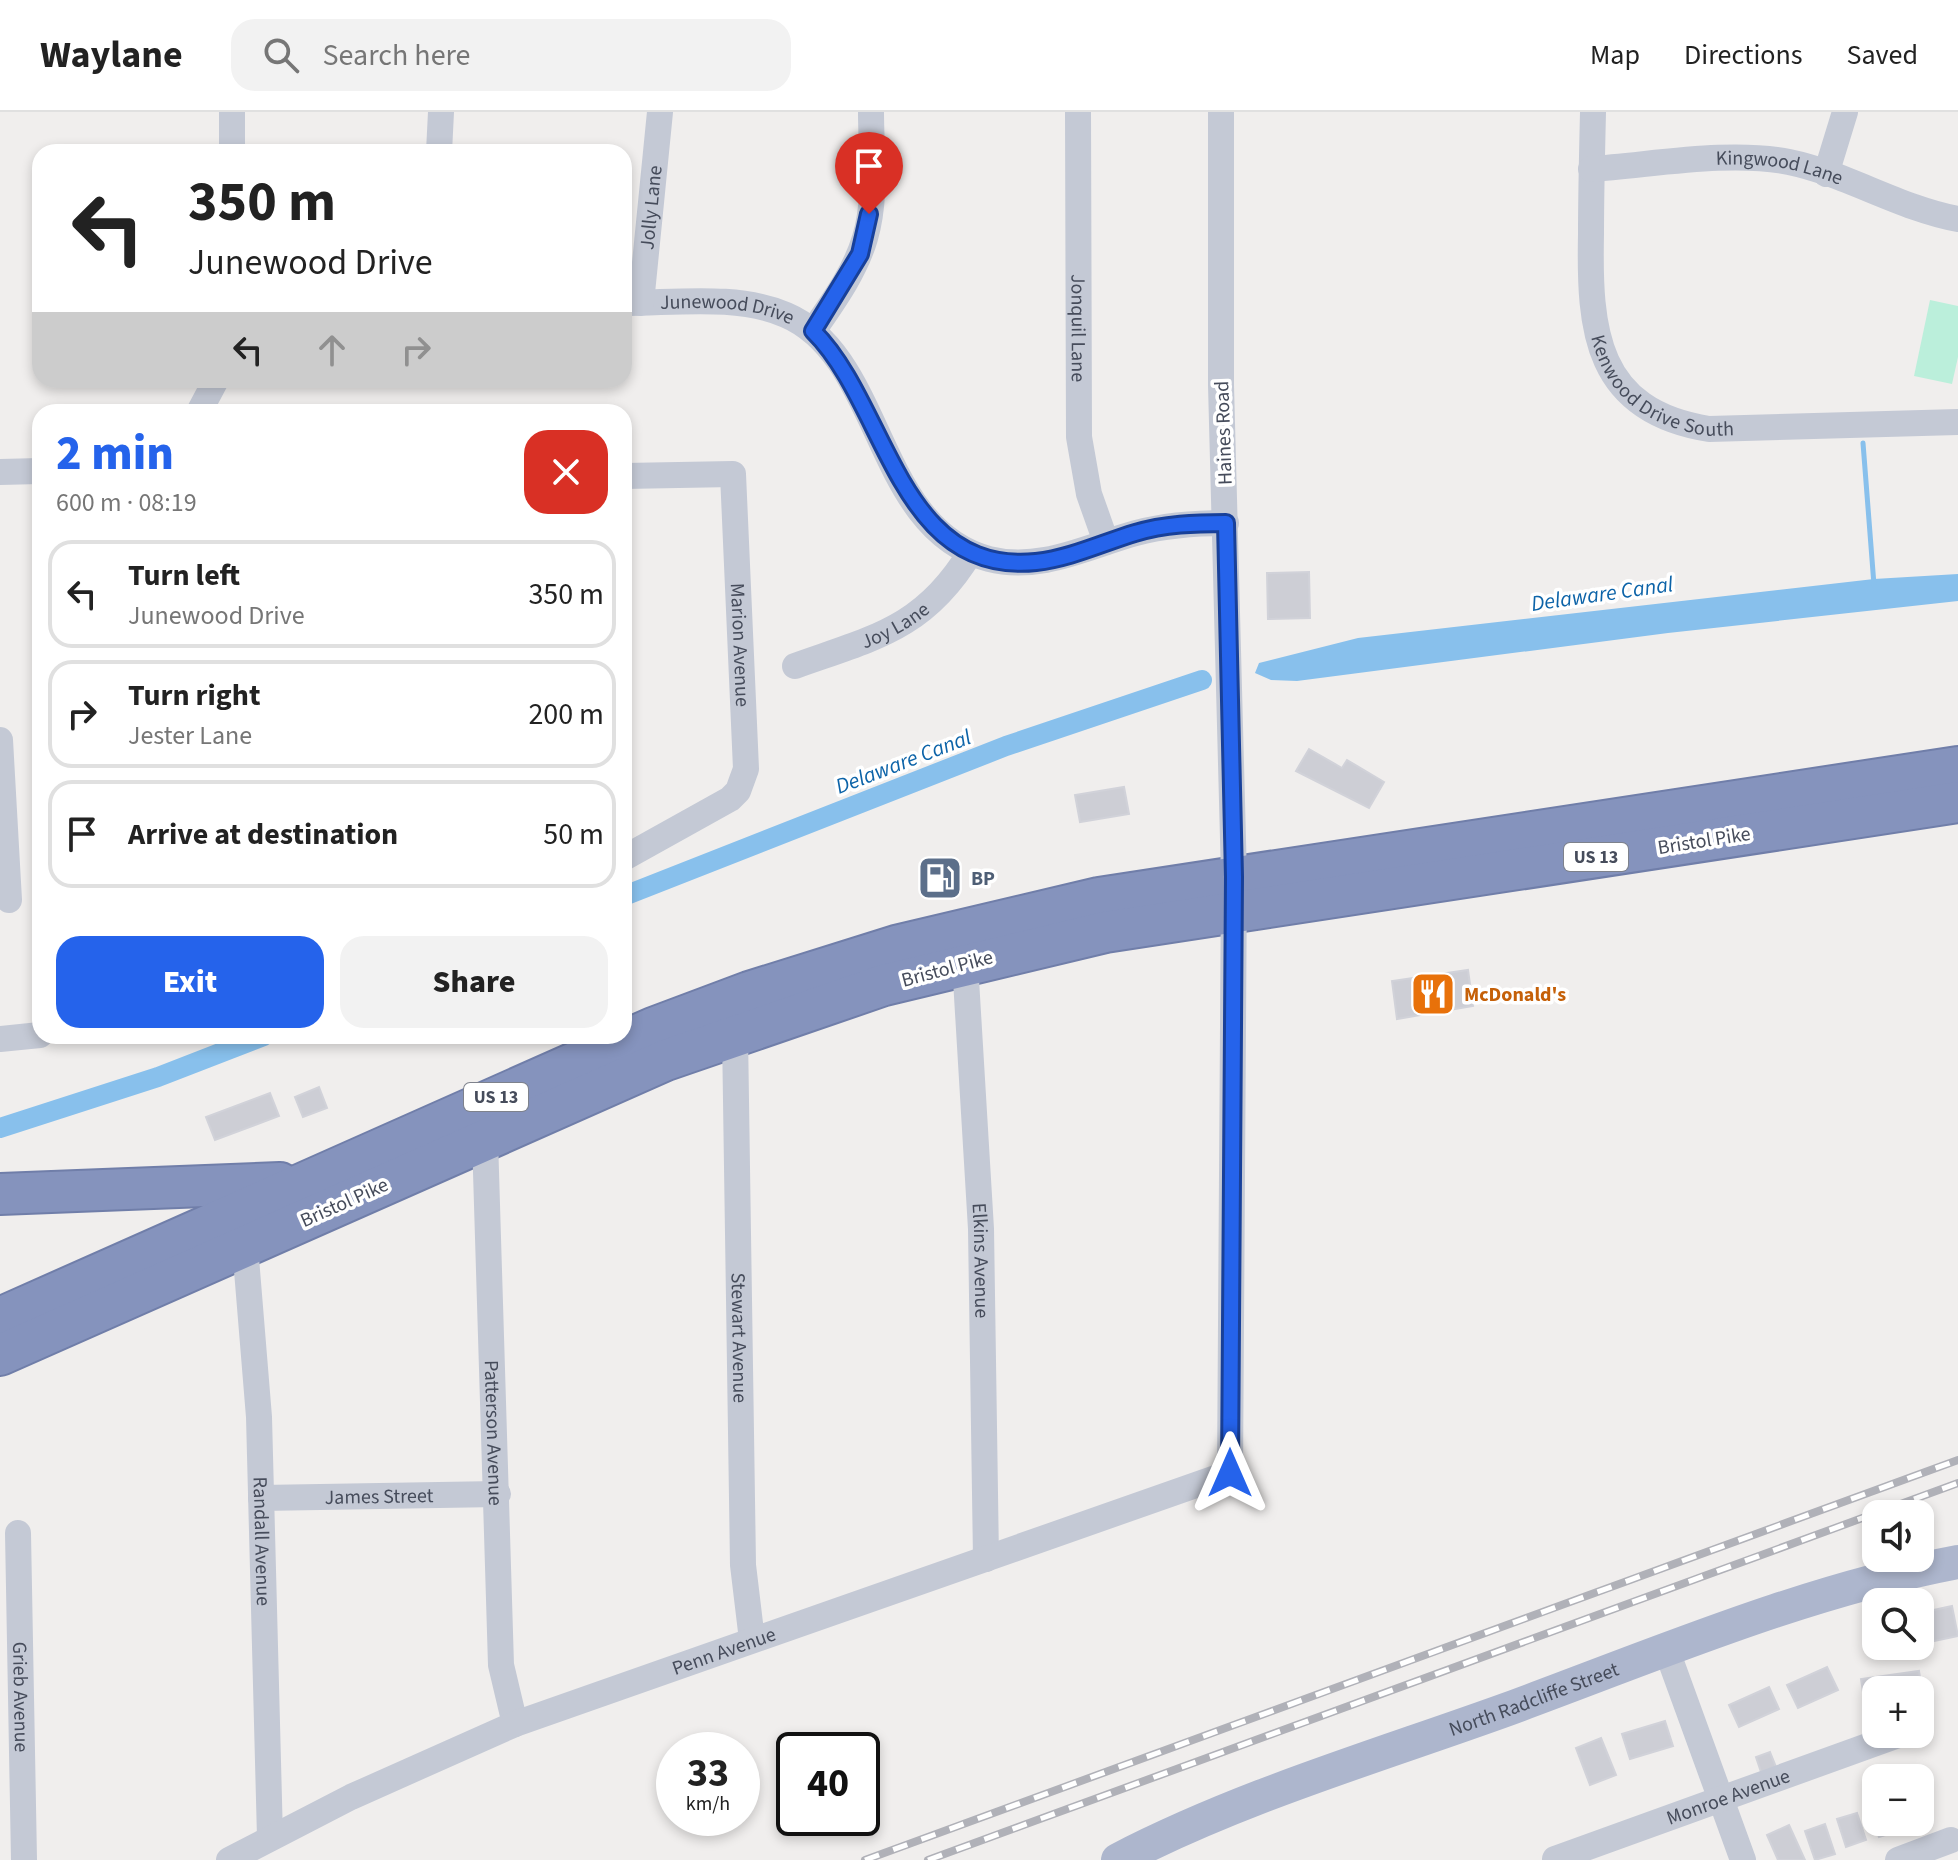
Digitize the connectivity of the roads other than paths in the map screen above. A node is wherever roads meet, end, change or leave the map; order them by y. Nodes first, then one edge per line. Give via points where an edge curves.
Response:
1 (232, 112) edge
2 (441, 112) edge
3 (660, 112) edge
4 (871, 112) edge
5 (1078, 112) edge
6 (1221, 112) edge
7 (1593, 112) edge
8 (1845, 112) edge
9 (232, 144) edge
10 (439, 144) edge
11 (1591, 169) junction
12 (1826, 174) junction
13 (1958, 219) edge
14 (632, 303) edge
15 (813, 331) junction
16 (1958, 422) edge
17 (32, 471) edge
18 (0, 472) edge
19 (632, 476) edge
20 (1226, 523) junction
21 (1106, 542) junction
22 (970, 553) junction
23 (795, 666) dead end
24 (0, 740) edge
25 (1958, 767) edge
26 (1958, 802) edge
27 (632, 854) edge
28 (1234, 894) junction
29 (9, 900) dead end
30 (965, 963) junction
31 (735, 1034) junction
32 (32, 1036) edge
33 (632, 1037) edge
34 (0, 1039) edge
35 (616, 1044) edge
36 (485, 1139) junction
37 (309, 1180) junction
38 (0, 1194) edge
39 (245, 1246) junction
40 (0, 1318) edge
41 (0, 1355) edge
42 (1230, 1473) joint
43 (498, 1494) junction
44 (261, 1498) junction
45 (18, 1533) dead end
46 (986, 1559) junction
47 (1958, 1562) edge
48 (752, 1640) junction
49 (1667, 1651) junction
50 (515, 1724) junction
51 (1862, 1748) edge
52 (1721, 1799) junction
53 (270, 1838) junction
54 (1951, 1840) dead end
55 (1555, 1859) edge
56 (24, 1860) edge
57 (229, 1860) edge
58 (1118, 1860) edge
59 (1743, 1860) edge
60 (1898, 1860) edge

1 - 9 street
2 - 10 street
3 - 14 street, Jolly Lane
4 - 15 street via 866,234 838,294
5 - 21 street, Jonquil Lane via 1079,437 1089,494
6 - 20 street, Haines Road
7 - 11 street, Kenwood Drive South
8 - 12 street
11 - 12 street, Kingwood Lane via 1726,159 1772,160
11 - 16 street, Kenwood Drive South via 1593,326 1606,363 1624,388 1645,404 1709,429
12 - 13 street, Kingwood Lane via 1903,205
14 - 15 street, Junewood Drive via 729,302 767,308
15 - 22 street, Junewood Drive via 842,365 918,506 946,539
17 - 18 street
19 - 27 street, Marion Avenue via 733,474 746,769 730,799
20 - 21 street, Junewood Drive via 1172,525
20 - 28 street, Haines Road
21 - 22 street, Junewood Drive via 1033,562
22 - 23 street, Joy Lane via 956,575 912,619
24 - 29 street
25 - 28 highway, Bristol Pike / US 13
26 - 28 highway, Bristol Pike / US 13
28 - 30 highway, Bristol Pike / US 13 via 1105,932
28 - 33 highway, Bristol Pike / US 13 via 1007,917 794,977
28 - 42 street, Haines Road
30 - 31 highway, Bristol Pike / US 13
30 - 46 street, Elkins Avenue via 981,1229
31 - 36 highway, Bristol Pike / US 13
31 - 48 street, Stewart Avenue via 743,1565
32 - 34 street
35 - 37 highway, Bristol Pike / US 13
36 - 39 highway, Bristol Pike / US 13
36 - 43 street, Patterson Avenue
37 - 38 highway
37 - 40 highway, Bristol Pike / US 13
39 - 41 highway, Bristol Pike / US 13
39 - 44 street, Randall Avenue
42 - 46 street, Penn Avenue
43 - 44 street, James Street
43 - 50 street, Patterson Avenue via 501,1665
44 - 53 street, Randall Avenue
45 - 56 street, Grieb Avenue
46 - 48 street, Penn Avenue
47 - 49 main road, North Radcliffe Street via 1820,1598
48 - 50 street, Penn Avenue
49 - 52 street
49 - 58 main road, North Radcliffe Street via 1299,1785
50 - 53 street, Penn Avenue
51 - 52 street, Monroe Avenue
52 - 55 street, Monroe Avenue
52 - 59 street
53 - 57 street, Penn Avenue
54 - 60 street

